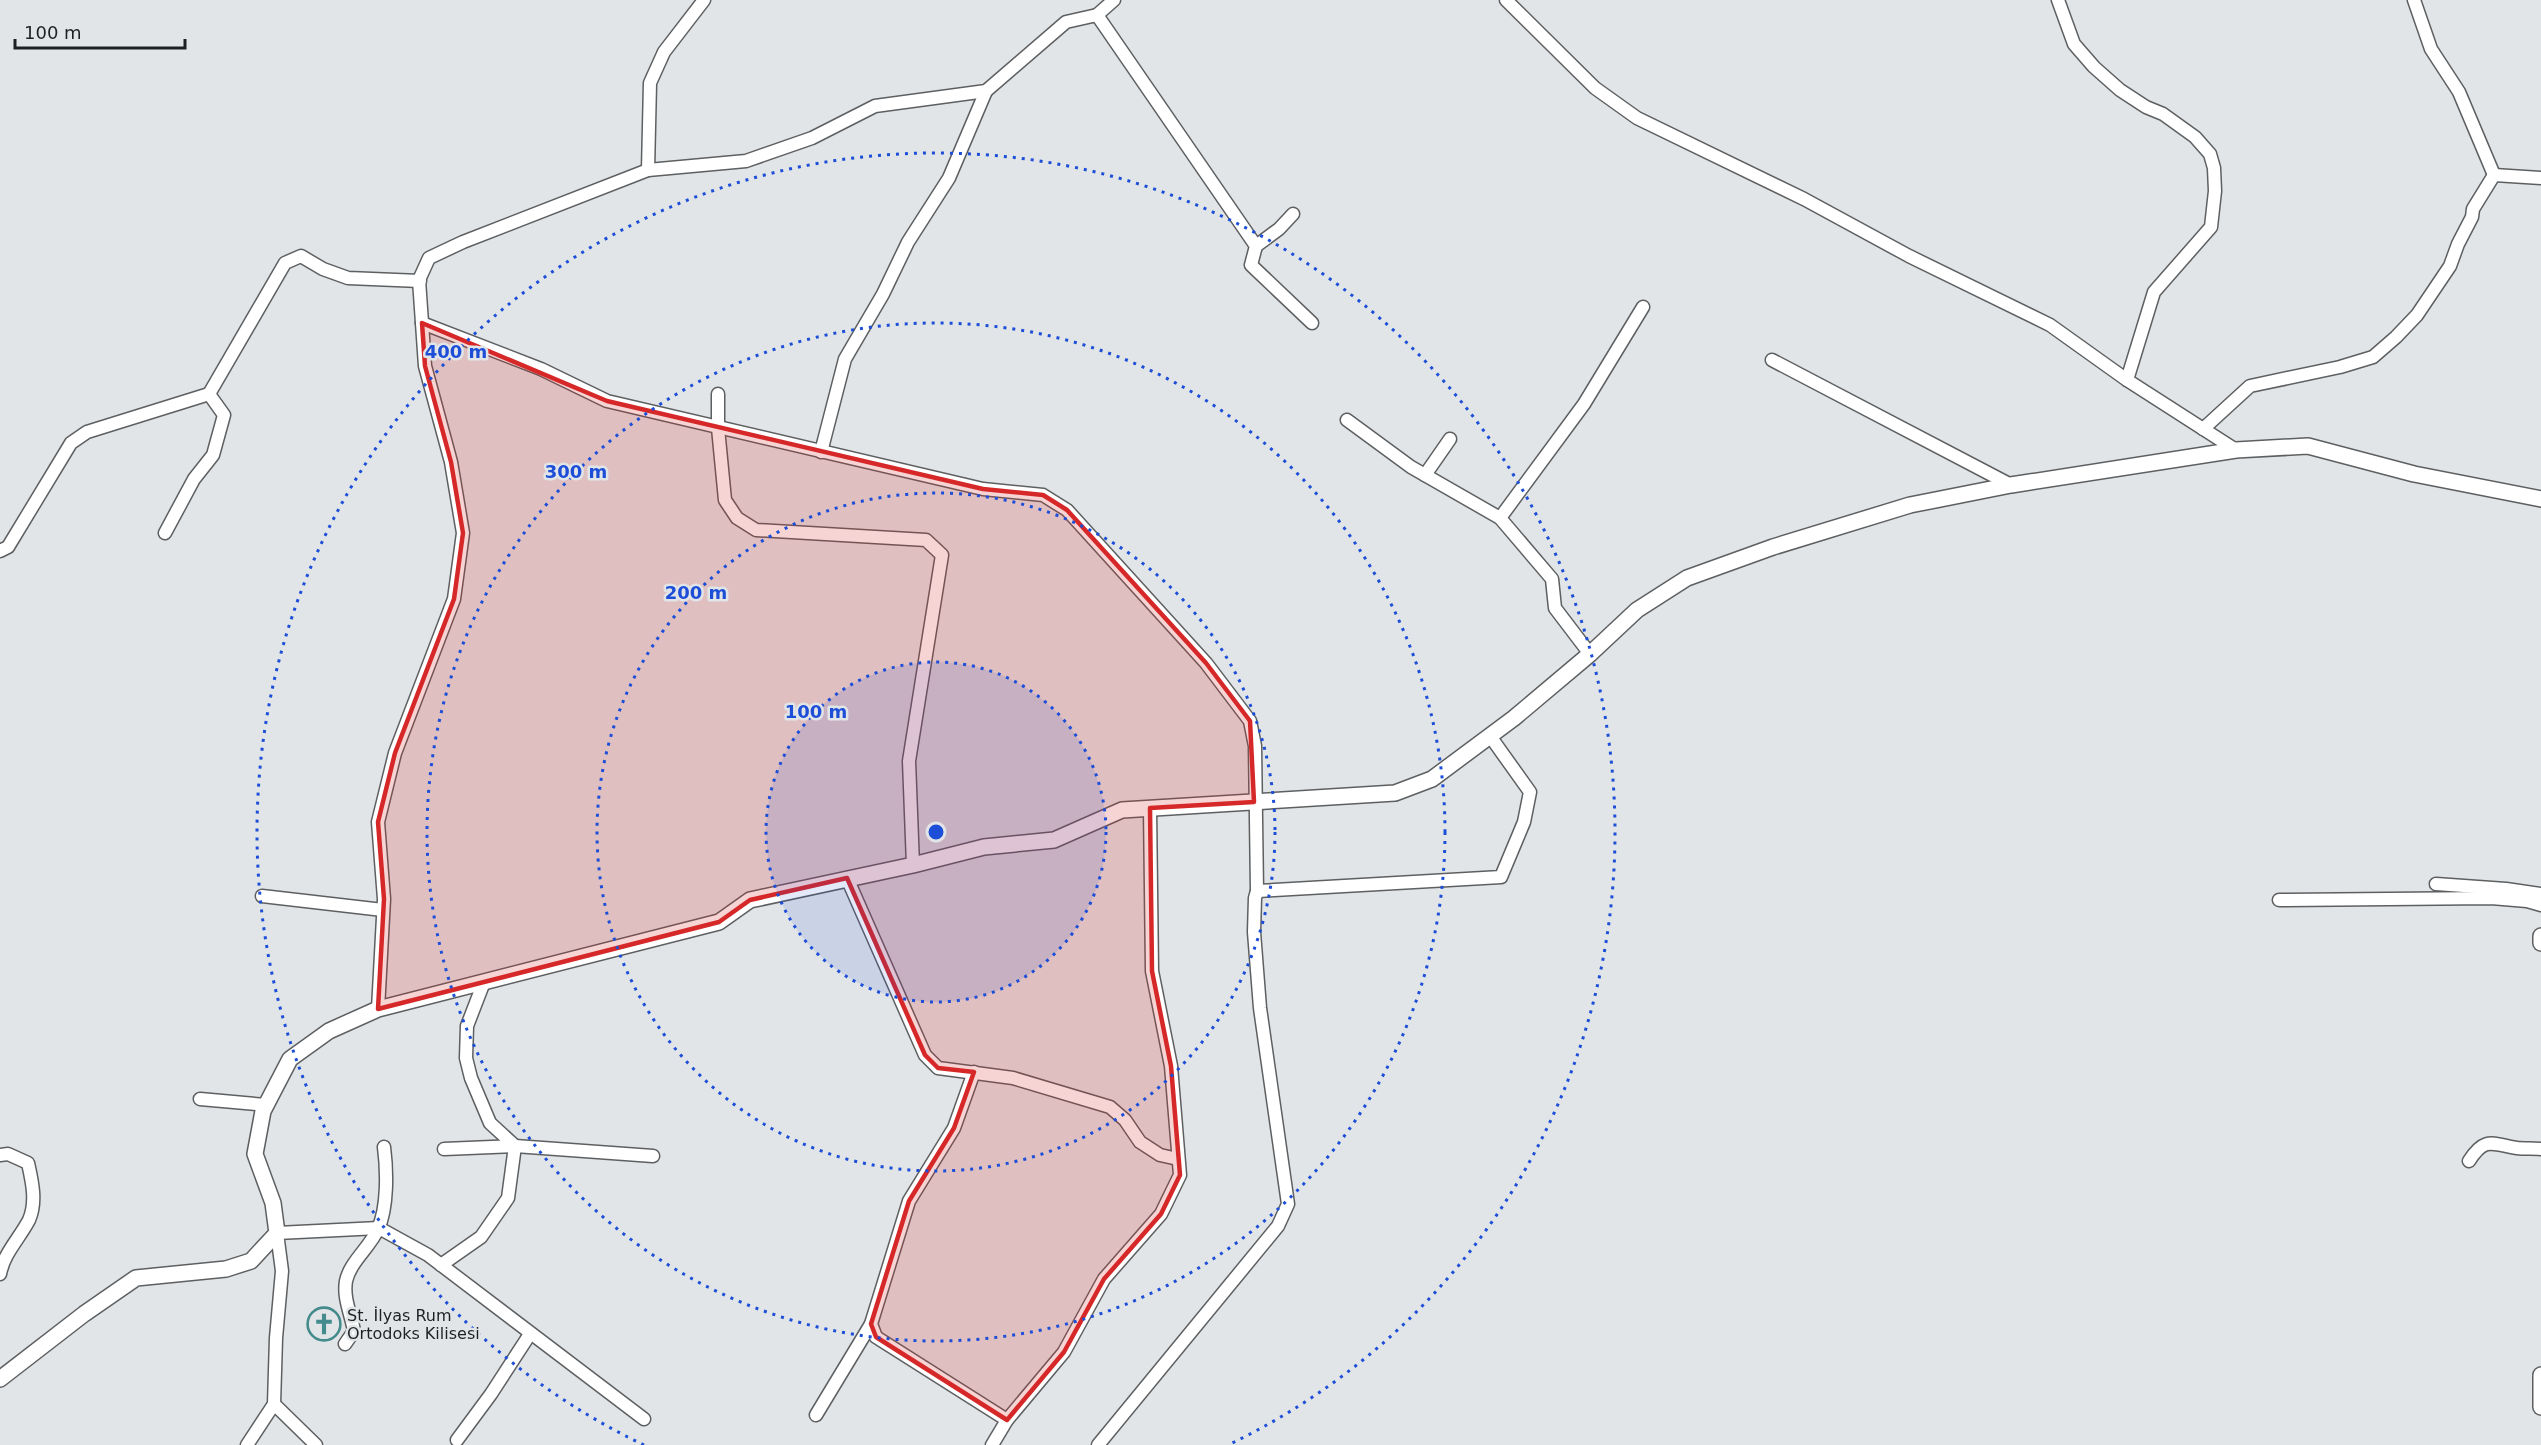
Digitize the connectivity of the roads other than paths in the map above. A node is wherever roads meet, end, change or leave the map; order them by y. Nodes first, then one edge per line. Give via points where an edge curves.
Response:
1 (704, 0) edge
2 (1114, 0) edge
3 (1506, 0) edge
4 (2058, 0) edge
5 (2414, 0) edge
6 (1097, 15) junction
7 (986, 91) junction
8 (648, 170) junction
9 (2494, 175) junction
10 (2541, 178) edge
11 (1293, 214) dead end
12 (1256, 246) junction
13 (420, 281) junction
14 (1642, 307) dead end
15 (422, 323) junction
16 (1312, 323) dead end
17 (1772, 360) dead end
18 (2127, 380) junction
19 (209, 394) junction
20 (718, 394) dead end
21 (1347, 420) dead end
22 (718, 428) junction
23 (2204, 429) junction
24 (1450, 439) dead end
25 (2236, 450) junction
26 (821, 453) junction
27 (1425, 475) junction
28 (2011, 485) junction
29 (2541, 499) edge
30 (1500, 518) junction
31 (165, 533) dead end
32 (0, 550) edge
33 (1590, 654) junction
34 (1490, 736) junction
35 (1254, 802) junction
36 (1150, 808) junction
37 (913, 865) junction
38 (847, 879) junction
39 (2436, 884) dead end
40 (1257, 891) junction
41 (2541, 894) edge
42 (262, 896) dead end
43 (2279, 900) dead end
44 (2541, 905) edge
45 (383, 910) junction
46 (2541, 936) edge
47 (2541, 943) edge
48 (484, 982) junction
49 (378, 1009) junction
50 (974, 1072) junction
51 (200, 1100) dead end
52 (266, 1105) junction
53 (515, 1146) junction
54 (384, 1147) dead end
55 (444, 1149) dead end
56 (2541, 1149) edge
57 (0, 1155) edge
58 (653, 1156) dead end
59 (1178, 1159) junction
60 (2469, 1161) dead end
61 (379, 1228) junction
62 (276, 1233) junction
63 (441, 1265) junction
64 (0, 1274) edge
65 (871, 1324) junction
66 (530, 1334) junction
67 (345, 1344) dead end
68 (2541, 1376) edge
69 (0, 1379) edge
70 (274, 1404) junction
71 (2541, 1407) edge
72 (816, 1415) dead end
73 (644, 1419) dead end
74 (1006, 1420) junction
75 (457, 1440) dead end
76 (247, 1445) edge
77 (316, 1445) edge
78 (992, 1445) edge
79 (1098, 1445) edge

1 - 8 street via 664,52 650,83
2 - 6 street
3 - 18 street via 1595,88 1637,118 2050,325
4 - 18 street via 2074,44 2094,67 2120,90 2195,137 2210,154 2214,168 2211,227 2154,292
5 - 9 street via 2431,49 2459,92
6 - 7 street via 1066,22
6 - 12 street
7 - 8 street via 875,106 812,138 746,161
7 - 26 street via 949,178 908,242 845,359
8 - 13 street via 429,258
9 - 10 street
9 - 23 street via 2473,209 2450,266 2417,315 2396,337 2373,357 2250,386
11 - 12 street
12 - 16 street via 1251,266
13 - 15 street
13 - 19 street via 348,278 301,256 285,263
14 - 30 street via 1584,404
15 - 22 street via 541,369 607,401
15 - 45 street via 425,366 451,462 464,532 454,599 395,753 378,822
17 - 28 street
18 - 23 street
19 - 31 street via 224,415 213,455 194,479
19 - 32 street via 87,432 71,443 8,547
20 - 22 street
21 - 27 street
22 - 26 street
22 - 37 street via 725,500 737,518 756,530 926,540 942,555 909,761
23 - 25 street
24 - 27 street
25 - 28 street
25 - 29 street via 2308,446 2415,474
26 - 35 street via 983,489 1043,495 1067,510 1206,663 1250,721 1255,746
27 - 30 street
28 - 33 street via 1910,505 1687,578 1637,610
30 - 33 street via 1552,579 1555,608
33 - 34 street
34 - 35 street via 1432,779 1395,793
34 - 40 street via 1530,792 1524,822 1500,877
35 - 36 street
35 - 40 street
36 - 37 street via 1122,810 1054,840 984,847
36 - 59 street via 1152,971 1171,1066
37 - 38 street
38 - 48 street via 750,900 719,922
38 - 50 street via 926,1055 938,1068
39 - 41 street
40 - 79 street via 1254,932 1260,1008 1288,1204 1278,1226
42 - 45 street
43 - 44 street via 2491,898
45 - 49 street
46 - 47 street
48 - 49 street
48 - 53 street via 467,1026 466,1058 490,1123
49 - 52 street via 329,1031 290,1059
50 - 59 street via 1013,1078 1110,1107 1140,1142 1160,1155
50 - 65 street via 954,1128 909,1201
51 - 52 street
52 - 62 street via 255,1154 273,1203
53 - 55 street
53 - 58 street
53 - 63 street via 508,1198 481,1237
54 - 61 street via 388,1178
56 - 60 street via 2491,1142 2477,1148
57 - 64 street via 8,1154 28,1163 34,1192 30,1218 2,1262
59 - 74 street via 1180,1175 1161,1214 1104,1279 1064,1352
61 - 62 street
61 - 63 street
61 - 67 street via 347,1278 345,1294 354,1331
62 - 69 street via 251,1262 226,1269 136,1278
62 - 70 street via 282,1271
63 - 66 street
65 - 72 street
65 - 74 street via 876,1337
66 - 73 street
66 - 75 street
68 - 71 street
70 - 76 street
70 - 77 street
74 - 78 street

